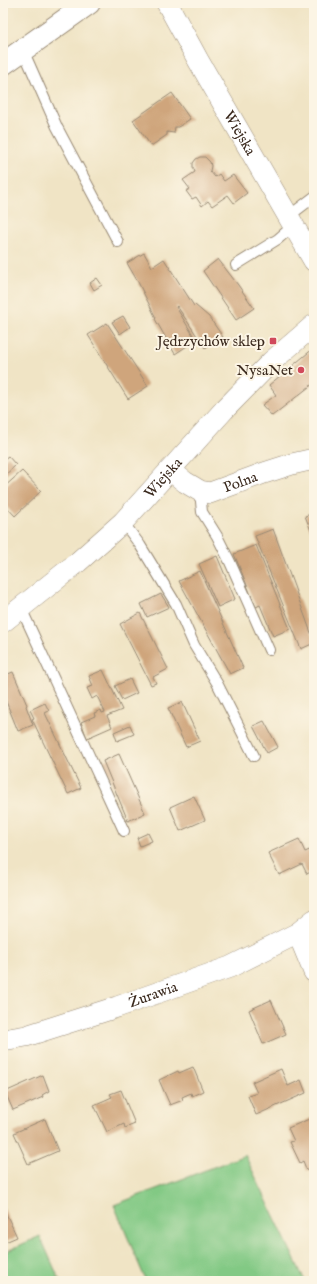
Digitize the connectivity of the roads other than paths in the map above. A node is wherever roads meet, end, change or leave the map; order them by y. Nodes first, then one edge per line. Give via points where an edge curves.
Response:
1 (89, 3) edge
2 (167, 3) edge
3 (23, 50) junction
4 (3, 64) edge
5 (314, 197) edge
6 (291, 221) junction
7 (118, 242) dead end
8 (314, 261) edge
9 (236, 265) dead end
10 (314, 325) edge
11 (314, 460) edge
12 (170, 470) junction
13 (200, 491) junction
14 (123, 522) junction
15 (21, 608) junction
16 (3, 622) edge
17 (269, 650) dead end
18 (254, 756) dead end
19 (124, 831) dead end
20 (314, 920) edge
21 (298, 933) junction
22 (314, 972) edge
23 (3, 1040) edge

1 - 3 street
2 - 6 street, Wiejska
3 - 4 street
3 - 7 lane via 56,127
5 - 6 lane
6 - 8 street, Wiejska
6 - 9 lane via 278,239
10 - 12 street, Wiejska via 271,362
11 - 13 street, Polna via 264,472 210,493
12 - 13 street
12 - 14 street, Wiejska
13 - 17 lane via 202,512 230,562
14 - 15 street, Wiejska
14 - 18 lane via 176,604 194,645 217,683
15 - 16 street, Wiejska
15 - 19 lane
20 - 21 street, Żurawia
21 - 22 street
21 - 23 street, Żurawia via 230,967 26,1036

